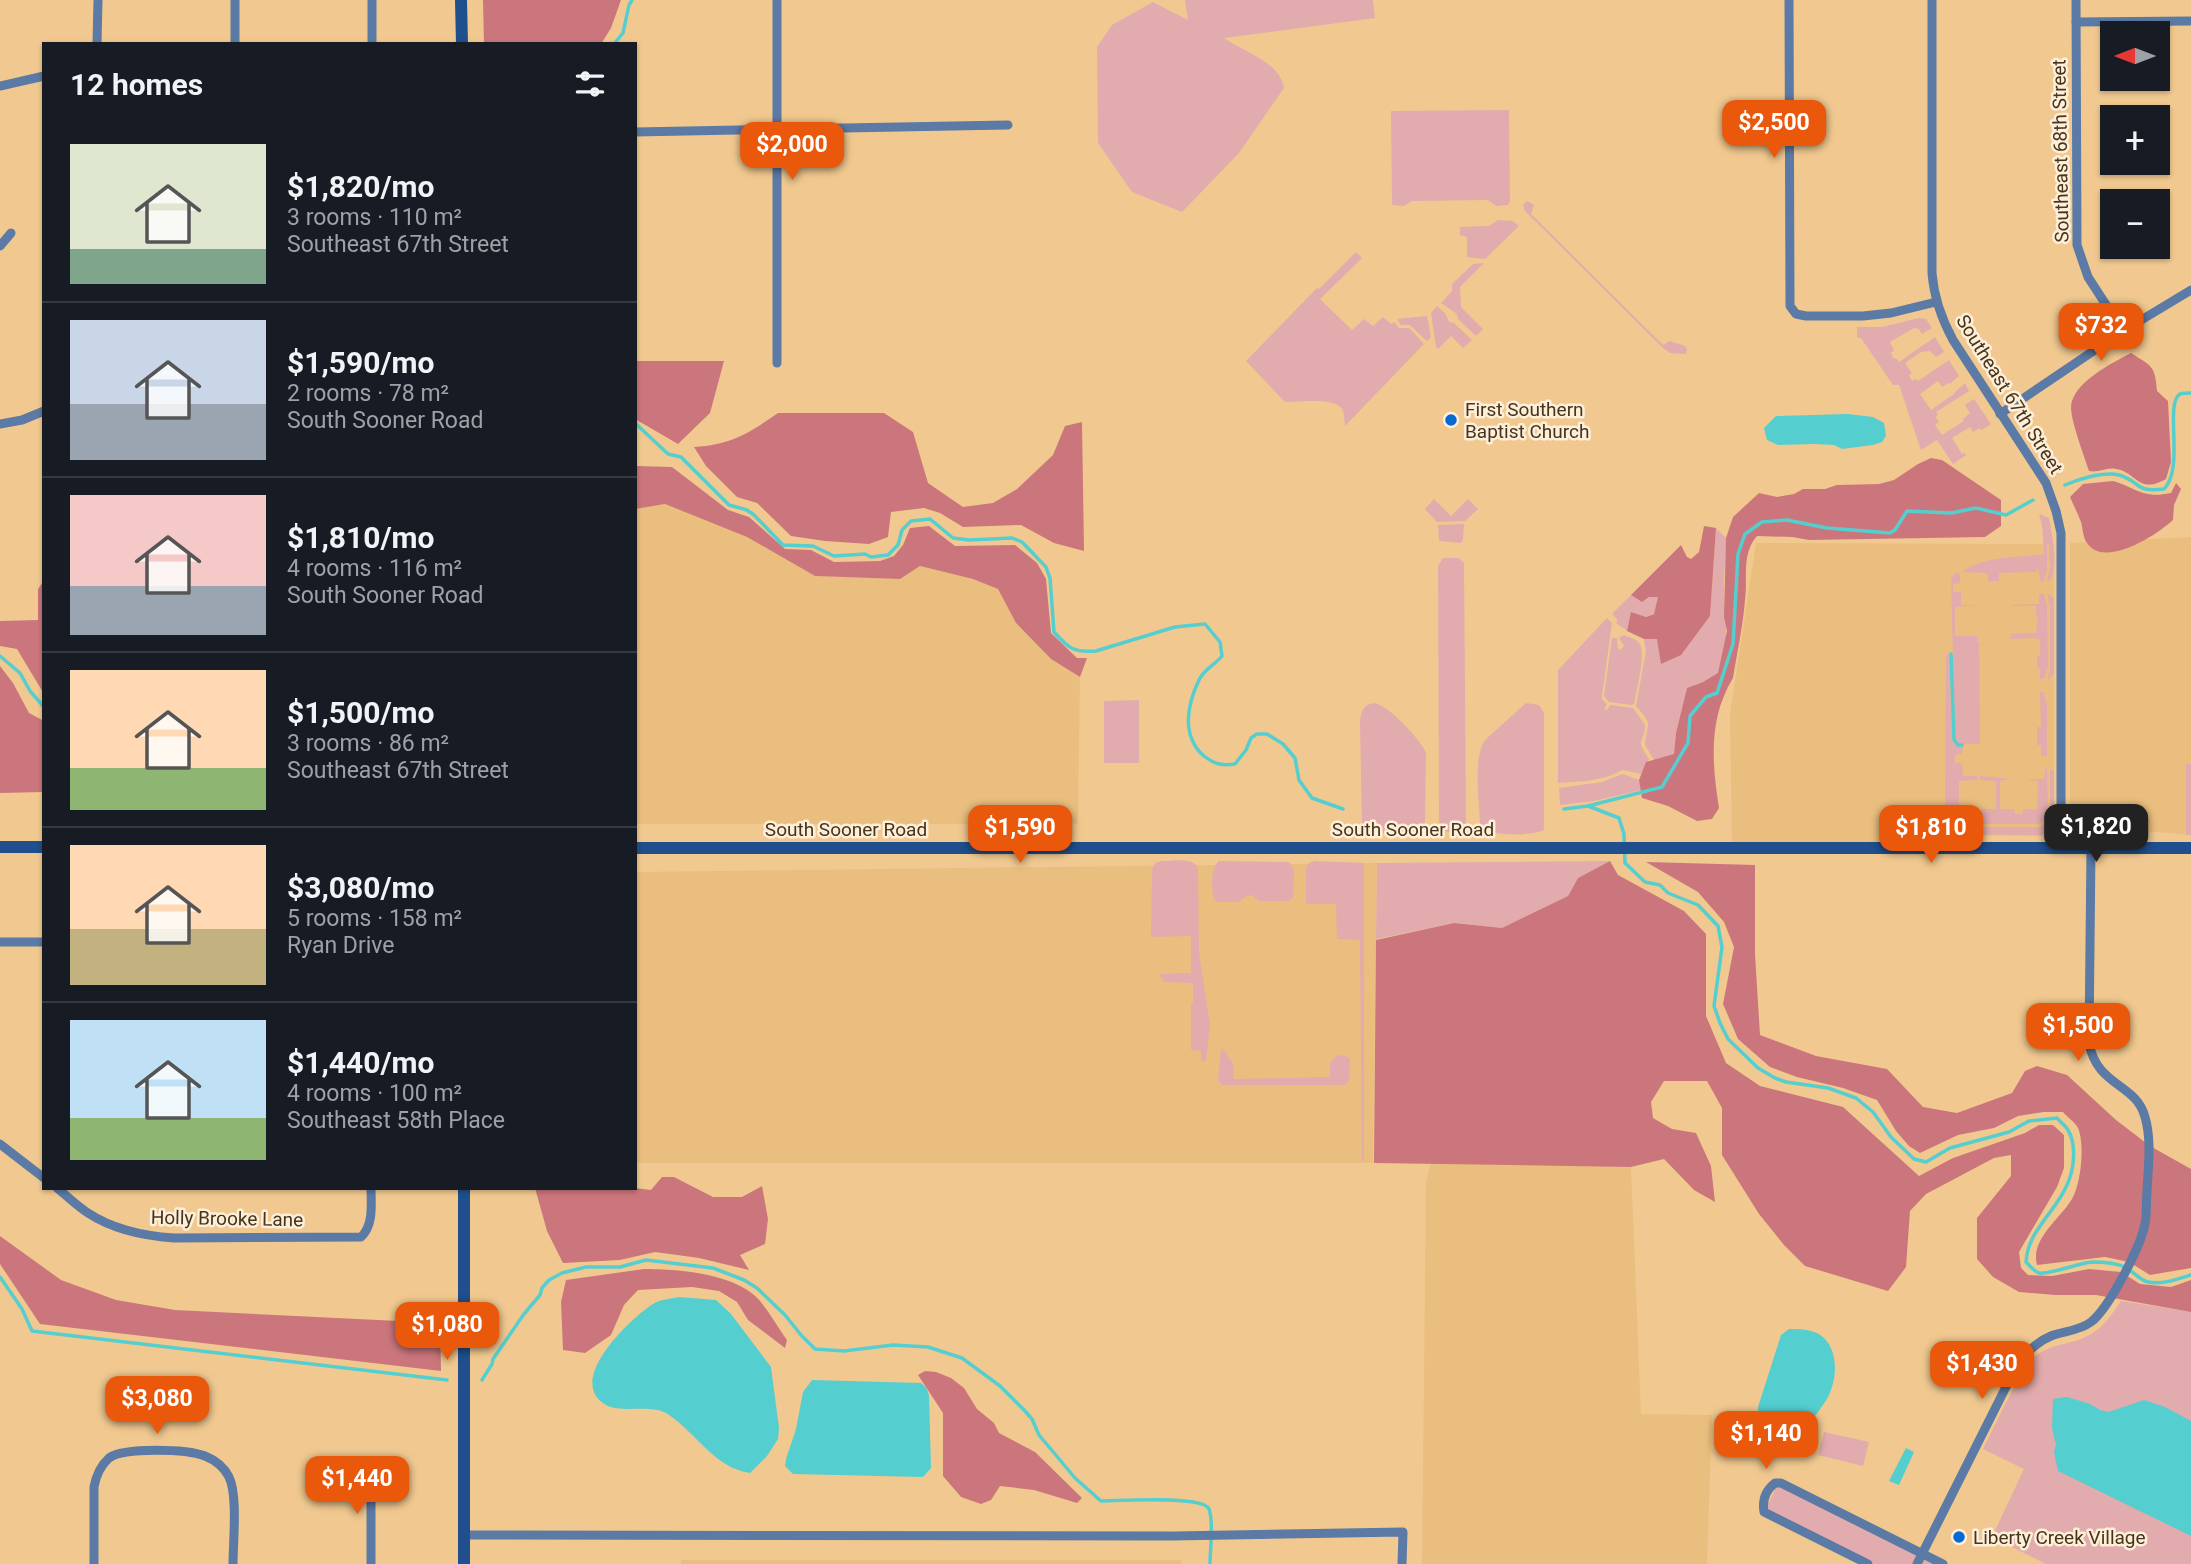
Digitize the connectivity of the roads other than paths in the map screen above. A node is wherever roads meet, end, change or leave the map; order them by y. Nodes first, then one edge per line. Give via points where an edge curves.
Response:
1 (98, 0) edge
2 (235, 0) edge
3 (372, 0) edge
4 (461, 0) edge
5 (777, 0) edge
6 (1789, 0) edge
7 (1932, 0) edge
8 (2076, 0) edge
9 (2191, 21) edge
10 (2076, 22) junction
11 (97, 42) edge
12 (235, 42) edge
13 (372, 42) edge
14 (462, 42) edge
15 (42, 76) edge
16 (0, 86) edge
17 (1008, 125) dead end
18 (778, 129) junction
19 (637, 132) edge
20 (10, 233) dead end
21 (0, 246) edge
22 (2191, 290) edge
23 (1936, 302) junction
24 (2123, 331) junction
25 (776, 363) dead end
26 (42, 412) edge
27 (2000, 414) junction
28 (0, 424) edge
29 (0, 847) edge
30 (42, 847) edge
31 (637, 848) edge
32 (2061, 848) junction
33 (2091, 848) junction
34 (2191, 848) edge
35 (0, 942) edge
36 (42, 942) edge
37 (0, 1144) edge
38 (42, 1176) edge
39 (60, 1190) edge
40 (371, 1190) edge
41 (464, 1190) edge
42 (372, 1469) dead end
43 (464, 1535) junction
44 (1922, 1554) junction
45 (94, 1564) edge
46 (233, 1564) edge
47 (371, 1564) edge
48 (464, 1564) edge
49 (1402, 1564) edge
50 (1868, 1564) edge
51 (1917, 1564) edge
52 (1943, 1564) edge

1 - 11 street
2 - 12 street
3 - 13 street
4 - 14 main road
5 - 18 street
6 - 23 street via 1793,311 1806,316 1874,316
7 - 23 street, Southeast 67th Street via 1932,273
8 - 10 street, Southeast 68th Street
9 - 10 street
10 - 24 street, Southeast 68th Street via 2077,245 2088,277
15 - 16 street
17 - 18 street
18 - 19 street
18 - 25 street
20 - 21 street
22 - 24 street
23 - 27 street, Southeast 67th Street via 1953,341
24 - 27 street
26 - 28 street
27 - 32 street, Southeast 67th Street via 2046,483 2061,533
29 - 30 main road
31 - 32 main road, South Sooner Road
32 - 33 main road, South Sooner Road
33 - 34 main road, South Sooner Road
33 - 44 street via 2088,1043 2097,1067 2129,1092 2145,1115 2149,1140 2146,1224 2099,1316 2034,1345 2018,1363
35 - 36 street
37 - 38 street
39 - 40 street, Holly Brooke Lane via 97,1218 149,1236 355,1238 365,1234 370,1223
41 - 43 main road
42 - 47 street
43 - 48 main road
43 - 49 street via 1402,1532
44 - 50 street via 1781,1483 1770,1487 1763,1500 1764,1512
44 - 51 street
44 - 52 street
45 - 46 street via 97,1474 110,1458 129,1451 192,1452 220,1464 233,1490

